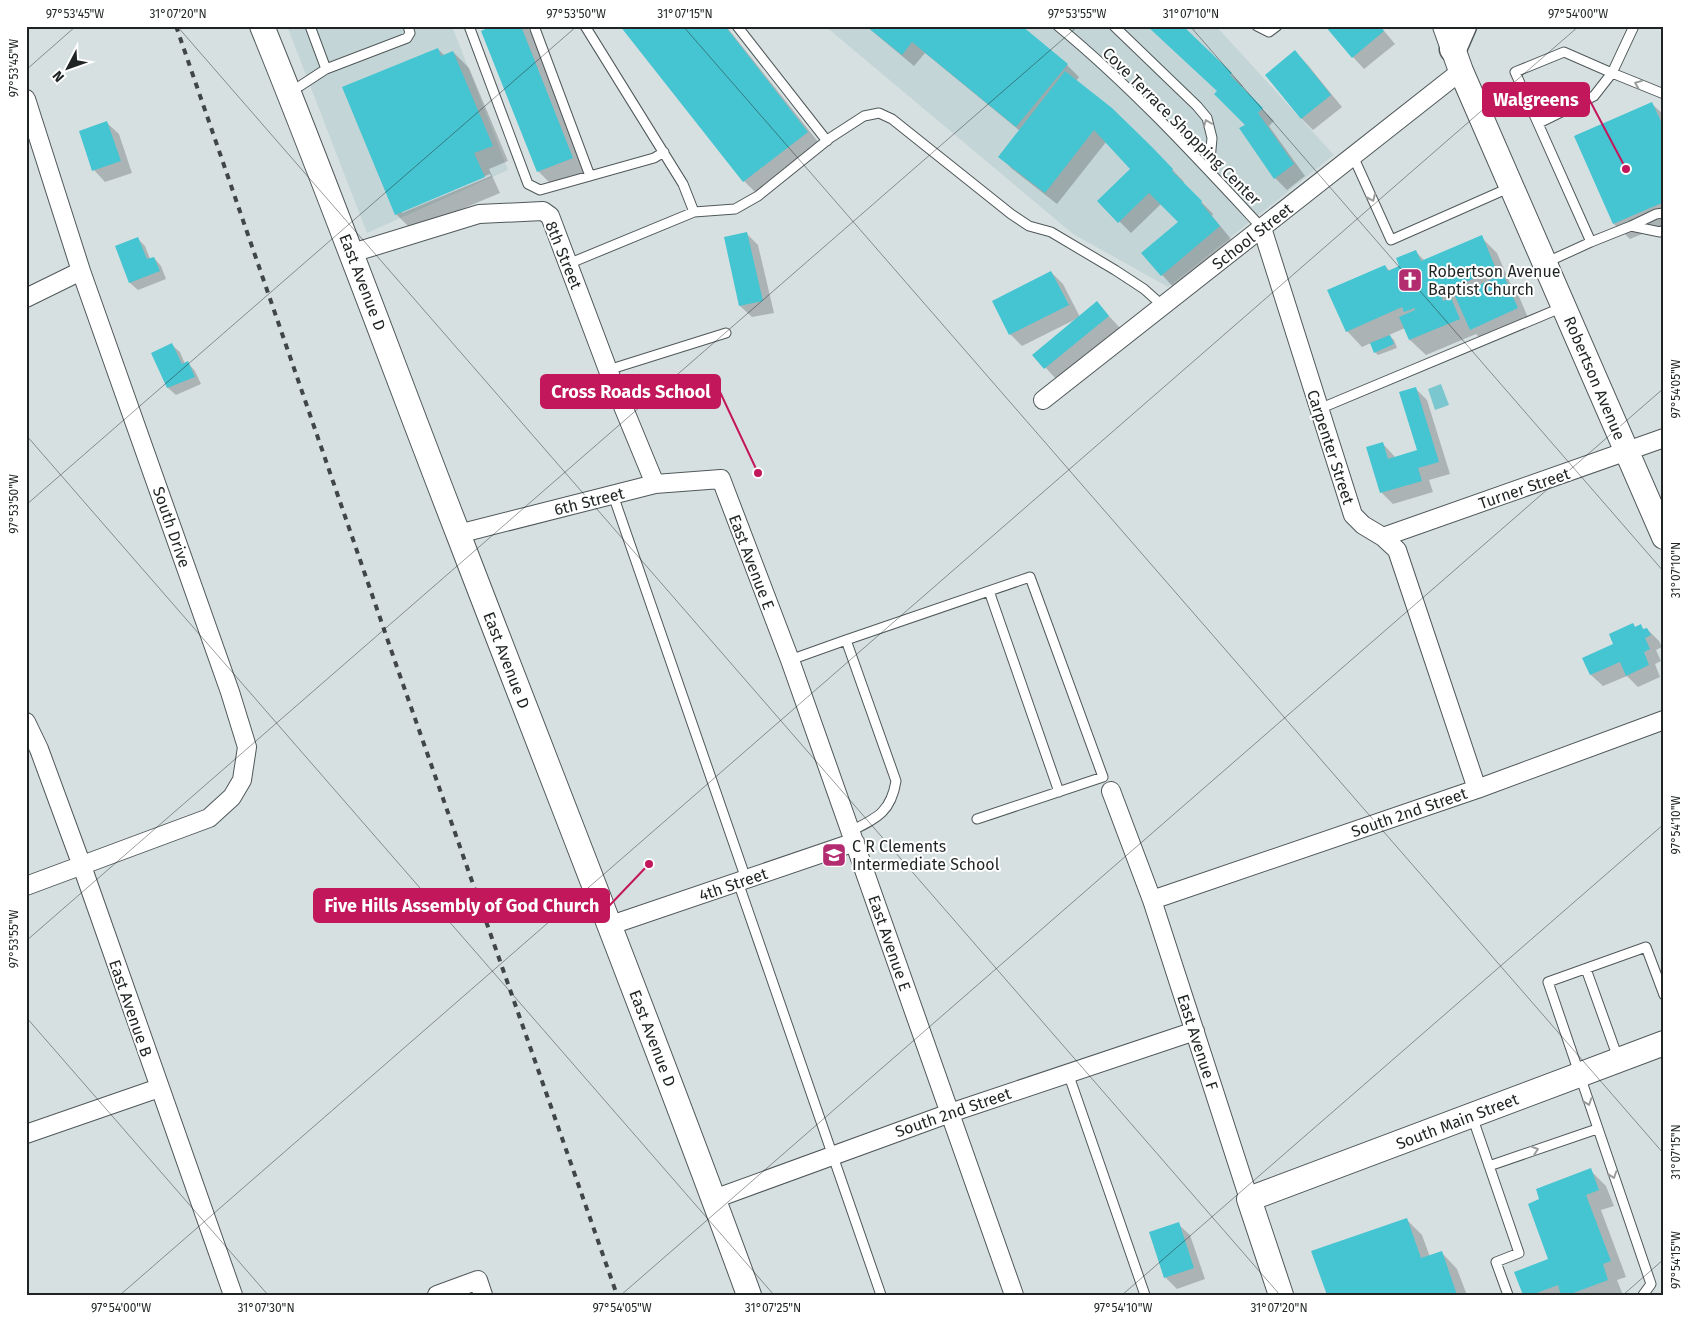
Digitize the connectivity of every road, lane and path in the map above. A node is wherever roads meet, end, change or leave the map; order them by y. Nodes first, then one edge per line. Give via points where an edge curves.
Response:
1 (262, 26) edge
2 (310, 26) edge
3 (408, 26) edge
4 (469, 26) edge
5 (534, 26) edge
6 (585, 26) edge
7 (737, 26) edge
8 (1058, 26) edge
9 (1114, 26) edge
10 (1257, 26) edge
11 (1277, 26) edge
12 (1634, 26) edge
13 (1456, 43) edge
14 (326, 68) junction
15 (1612, 73) junction
16 (289, 91) junction
17 (1664, 94) edge
18 (26, 99) edge
19 (1538, 123) junction
20 (827, 141) junction
21 (664, 152) junction
22 (1353, 156) junction
23 (1209, 171) junction
24 (590, 176) junction
25 (1512, 186) junction
26 (1664, 207) edge
27 (694, 212) junction
28 (1660, 214) edge
29 (1631, 226) junction
30 (1262, 228) junction
31 (1664, 230) edge
32 (1591, 242) junction
33 (352, 253) junction
34 (1545, 263) junction
35 (568, 264) junction
36 (81, 270) junction
37 (26, 298) edge
38 (1163, 306) junction
39 (1564, 306) junction
40 (726, 333) dead end
41 (608, 370) junction
42 (1043, 400) dead end
43 (1319, 409) junction
44 (1664, 438) edge
45 (1628, 452) junction
46 (721, 479) joint
47 (655, 484) junction
48 (613, 495) junction
49 (458, 534) junction
50 (1383, 537) junction
51 (1664, 537) edge
52 (989, 591) junction
53 (846, 640) junction
54 (790, 660) junction
55 (1664, 720) edge
56 (26, 722) edge
57 (1476, 789) junction
58 (1112, 791) dead end
59 (1059, 792) junction
60 (977, 819) dead end
61 (853, 836) junction
62 (82, 866) junction
63 (742, 880) junction
64 (26, 886) edge
65 (1152, 900) junction
66 (611, 925) junction
67 (1586, 969) junction
68 (1664, 996) edge
69 (1194, 1031) junction
70 (1664, 1043) edge
71 (1618, 1060) junction
72 (1068, 1073) junction
73 (1579, 1075) junction
74 (159, 1088) junction
75 (950, 1113) junction
76 (1472, 1116) junction
77 (1597, 1129) junction
78 (26, 1134) edge
79 (833, 1155) junction
80 (1489, 1166) junction
81 (714, 1199) junction
82 (1250, 1199) junction
83 (480, 1287) edge
84 (233, 1295) edge
85 (437, 1295) edge
86 (749, 1295) edge
87 (881, 1295) edge
88 (1014, 1295) edge
89 (1145, 1295) edge
90 (1281, 1295) edge
91 (1508, 1295) edge
92 (1643, 1295) edge

1 - 16 main road, East Avenue D
2 - 14 lane
3 - 14 lane via 410,33 407,38
4 - 24 lane via 528,184 540,190
5 - 24 lane
6 - 21 lane
7 - 20 lane
8 - 23 lane, Cove Terrace Shopping Center
23 -> 9 lane via 1212,138 1207,118
10 - 11 lane via 1269,32
12 - 15 lane
13 - 22 street, School Street
13 - 25 main road, Robertson Avenue
14 - 16 lane
17 -> 15 lane
15 - 19 lane via 1594,96
15 - 19 lane via 1564,52 1516,72
16 - 33 main road, East Avenue D
18 - 36 street, South Drive
19 - 32 lane
20 - 27 lane via 758,196 735,209
20 - 38 lane via 864,116 879,113 892,118 1017,218 1029,226 1051,232 1115,270
21 - 24 lane via 654,158
21 - 27 lane via 683,184
22 -> 25 lane via 1391,240
22 - 30 street, School Street
23 - 30 lane, Cove Terrace Shopping Center
25 - 34 main road, Robertson Avenue
26 - 28 lane
27 - 35 lane
28 - 29 lane
29 - 31 lane
29 - 32 lane
30 - 38 street, School Street
30 - 43 street, Carpenter Street
32 - 34 lane
33 - 35 street, 8th Street via 479,214 543,211 550,216
33 - 49 main road, East Avenue D
34 - 39 main road, Robertson Avenue
35 - 41 street, 8th Street
36 - 37 street
36 - 62 street, South Drive via 247,747 242,780 232,797 208,818
38 - 42 street, School Street
39 - 43 lane
39 - 45 main road, Robertson Avenue
40 - 41 lane
41 - 47 street, 8th Street
43 - 50 street, Carpenter Street via 1353,515
44 - 45 street, Turner Street
45 - 50 street, Turner Street
45 - 51 main road, Robertson Avenue
46 - 47 street, 6th Street
46 - 54 street, East Avenue E
47 - 48 street, 6th Street
48 - 49 street, 6th Street
48 - 63 lane
49 - 66 main road, East Avenue D
50 - 57 street, Carpenter Street via 1397,550
52 - 53 lane
52 - 59 lane
52 - 59 lane via 1030,577 1103,776
53 - 54 lane
53 - 61 lane via 896,781 894,793 882,813
54 - 61 street, East Avenue E
55 - 57 street, South 2nd Street
56 - 62 street, East Avenue B
57 - 65 street, South 2nd Street
58 - 65 street, East Avenue F
59 - 60 lane
61 - 63 street, 4th Street
61 - 75 street, East Avenue E
62 - 64 street, South Drive
62 - 74 street, East Avenue B
63 - 66 street, 4th Street
63 - 79 lane
65 - 69 street, East Avenue F
66 - 81 main road, East Avenue D
67 - 68 lane via 1646,946
67 - 71 lane
67 - 73 lane via 1548,982
69 - 72 street, South 2nd Street
69 - 82 street, East Avenue F
70 - 71 main road, South Main Street
71 - 73 main road, South Main Street
72 - 75 street, South 2nd Street
72 - 89 lane
73 - 76 main road, South Main Street
73 -> 77 lane
74 - 78 street
74 - 84 street, East Avenue B
75 - 79 street, South 2nd Street
75 - 88 street, East Avenue E
76 - 80 lane
76 - 82 main road, South Main Street
80 -> 77 lane
77 -> 92 lane via 1651,1284
79 - 81 street, South 2nd Street
79 - 87 lane
80 - 91 lane via 1519,1253 1496,1262
81 - 86 main road, East Avenue D
82 - 90 main road, East Avenue F
83 - 85 street

